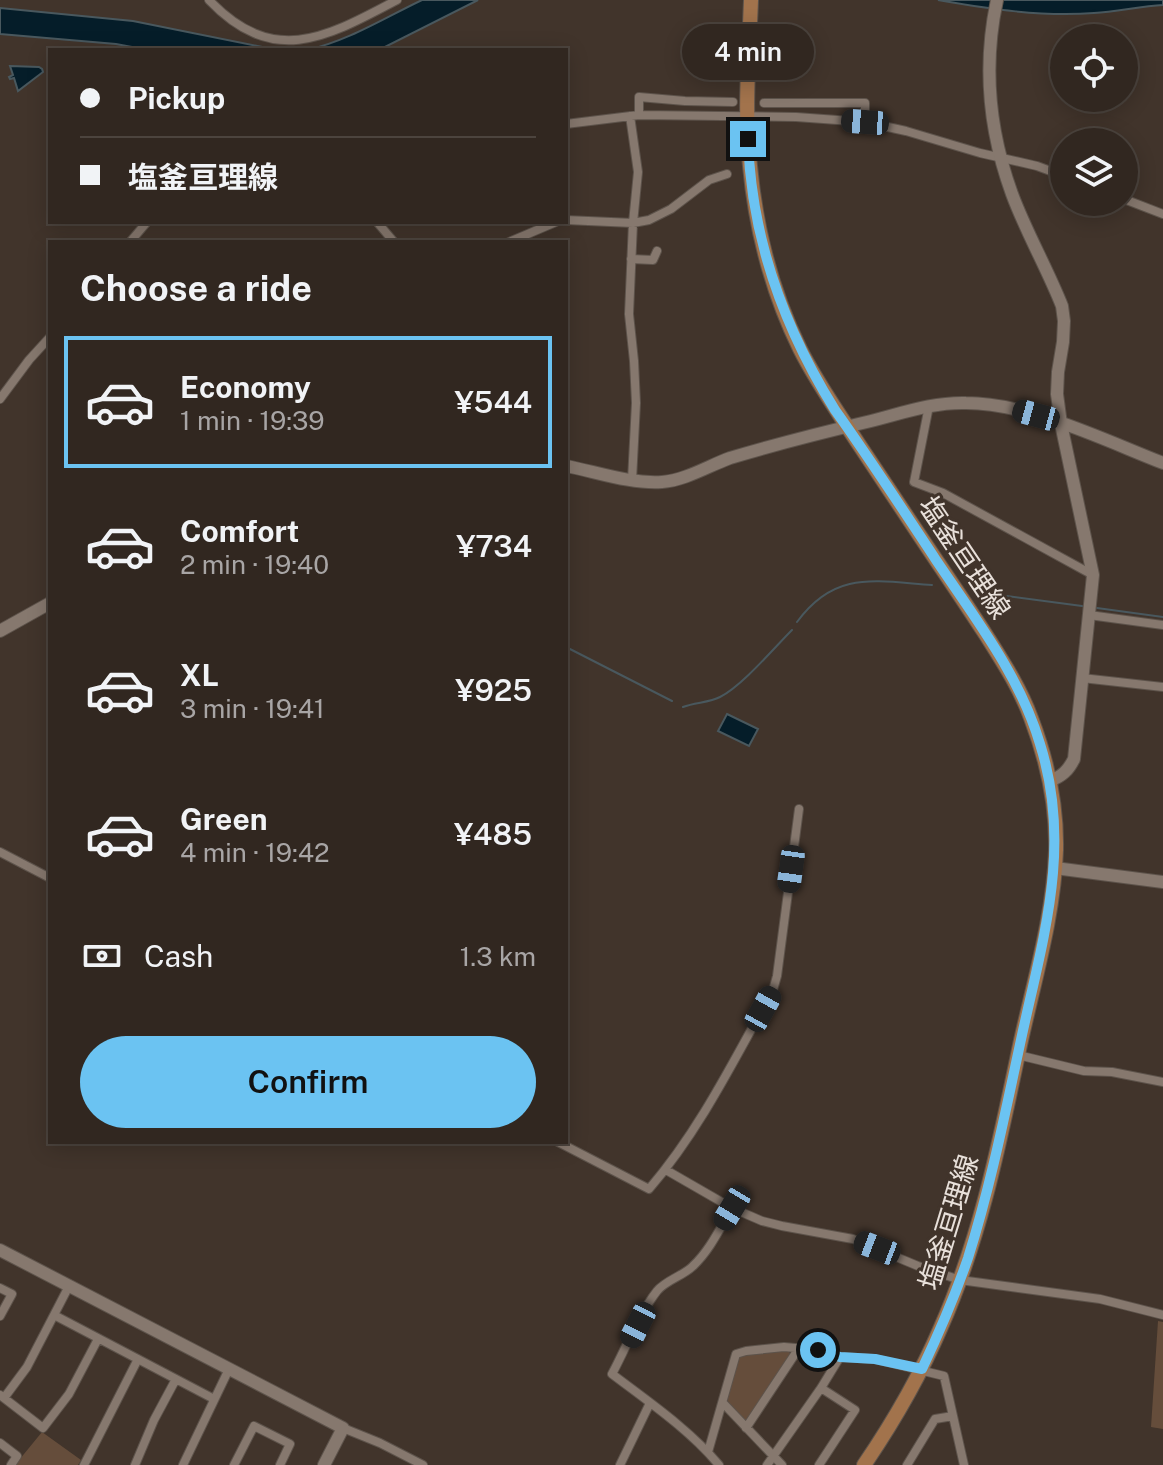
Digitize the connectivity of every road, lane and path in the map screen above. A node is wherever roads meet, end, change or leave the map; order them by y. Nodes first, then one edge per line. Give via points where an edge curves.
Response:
1 (209, 0) edge
2 (397, 0) edge
3 (751, 0) edge
4 (997, 0) edge
5 (281, 45) edge
6 (733, 102) dead end
7 (764, 103) dead end
8 (634, 115) junction
9 (748, 116) junction
10 (865, 122) junction
11 (568, 124) edge
12 (1002, 158) junction
13 (1050, 171) edge
14 (727, 174) dead end
15 (1138, 204) edge
16 (1163, 214) edge
17 (568, 220) edge
18 (633, 223) junction
19 (145, 224) edge
20 (379, 224) edge
21 (551, 224) edge
22 (132, 240) edge
23 (392, 240) edge
24 (514, 240) edge
25 (657, 251) dead end
26 (631, 259) junction
27 (48, 339) edge
28 (0, 399) edge
29 (929, 406) junction
30 (1061, 424) junction
31 (846, 426) junction
32 (1163, 463) edge
33 (568, 466) edge
34 (632, 480) junction
35 (1093, 575) junction
36 (48, 604) edge
37 (1089, 615) junction
38 (1163, 625) edge
39 (0, 631) edge
40 (1082, 678) junction
41 (1163, 687) edge
42 (1050, 781) junction
43 (799, 809) dead end
44 (0, 852) edge
45 (1055, 868) junction
46 (48, 877) edge
47 (1163, 882) edge
48 (1018, 1055) junction
49 (1163, 1082) edge
50 (562, 1144) edge
51 (666, 1170) junction
52 (732, 1208) junction
53 (0, 1250) edge
54 (960, 1280) junction
55 (69, 1286) junction
56 (0, 1288) edge
57 (54, 1315) junction
58 (1163, 1315) edge
59 (0, 1316) edge
60 (98, 1339) junction
61 (799, 1348) junction
62 (840, 1357) junction
63 (138, 1359) junction
64 (229, 1369) junction
65 (922, 1369) junction
66 (176, 1379) junction
67 (821, 1388) junction
68 (2, 1397) edge
69 (214, 1399) junction
70 (650, 1403) junction
71 (723, 1403) junction
72 (953, 1416) junction
73 (343, 1428) junction
74 (746, 1428) junction
75 (0, 1443) edge
76 (708, 1452) junction
77 (773, 1457) junction
78 (11, 1465) edge
79 (84, 1465) edge
80 (135, 1465) edge
81 (183, 1465) edge
82 (234, 1465) edge
83 (280, 1465) edge
84 (324, 1465) edge
85 (423, 1465) edge
86 (620, 1465) edge
87 (719, 1465) edge
88 (767, 1465) edge
89 (782, 1465) edge
90 (819, 1465) edge
91 (864, 1465) edge
92 (907, 1465) edge
93 (964, 1465) edge

1 - 5 street via 249,32
2 - 5 street via 332,33
3 - 9 main road, 塩釜亘理線
4 - 12 street via 989,73
6 - 8 street via 639,97
7 - 10 street via 865,103
8 - 9 street
8 - 11 street
8 - 18 street via 638,172
9 - 10 street
9 - 31 main road, 塩釜亘理線 via 755,210 769,267 801,351
10 - 12 street
12 - 13 street
12 - 30 street via 1011,193 1062,306 1057,394
14 - 18 street via 709,180 671,209
15 - 16 street
17 - 18 street
18 - 26 street
19 - 22 street
20 - 23 street
21 - 24 street
25 - 26 street via 653,260
26 - 34 street via 636,403
27 - 28 street
29 - 30 street via 987,404
29 - 31 street
29 - 35 street via 914,482
30 - 32 street
30 - 35 street
31 - 34 street via 670,481
31 - 42 main road, 塩釜亘理線 via 1012,678 1031,715
33 - 34 street
35 - 37 street
36 - 39 street
37 - 38 street
37 - 40 street
40 - 41 street
40 - 42 street via 1074,759 1068,770
42 - 45 main road, 塩釜亘理線
43 - 51 street via 773,990 706,1111
44 - 46 street
45 - 47 street
45 - 48 main road, 塩釜亘理線
48 - 49 street
48 - 54 main road, 塩釜亘理線
50 - 51 street via 649,1189
51 - 52 street
52 - 54 street via 762,1221 853,1239
52 - 70 street via 694,1266 660,1287 612,1374
53 - 55 street
54 - 58 street via 1100,1299
54 - 65 main road, 塩釜亘理線
55 - 57 street
55 - 64 street
56 - 59 street via 12,1294
57 - 60 street
57 - 68 street via 27,1367
60 - 63 street
60 - 68 street via 69,1394 43,1428
61 - 62 street
61 - 71 street via 736,1354
61 - 74 street
62 - 65 street
62 - 67 street
63 - 66 street
63 - 79 street
64 - 69 street
64 - 73 street
65 - 72 street via 944,1376
65 - 91 main road, 塩釜亘理線
66 - 69 street
66 - 80 street
67 - 77 street
67 - 90 street via 855,1410
69 - 81 street
70 - 76 street
70 - 86 street
71 - 74 street
71 - 76 street
72 - 92 street via 935,1419
72 - 93 street
73 - 84 street
73 - 85 street
74 - 77 street
75 - 78 street via 17,1456
76 - 87 street
77 - 88 street
77 - 89 street
82 - 83 street via 254,1426 290,1444

